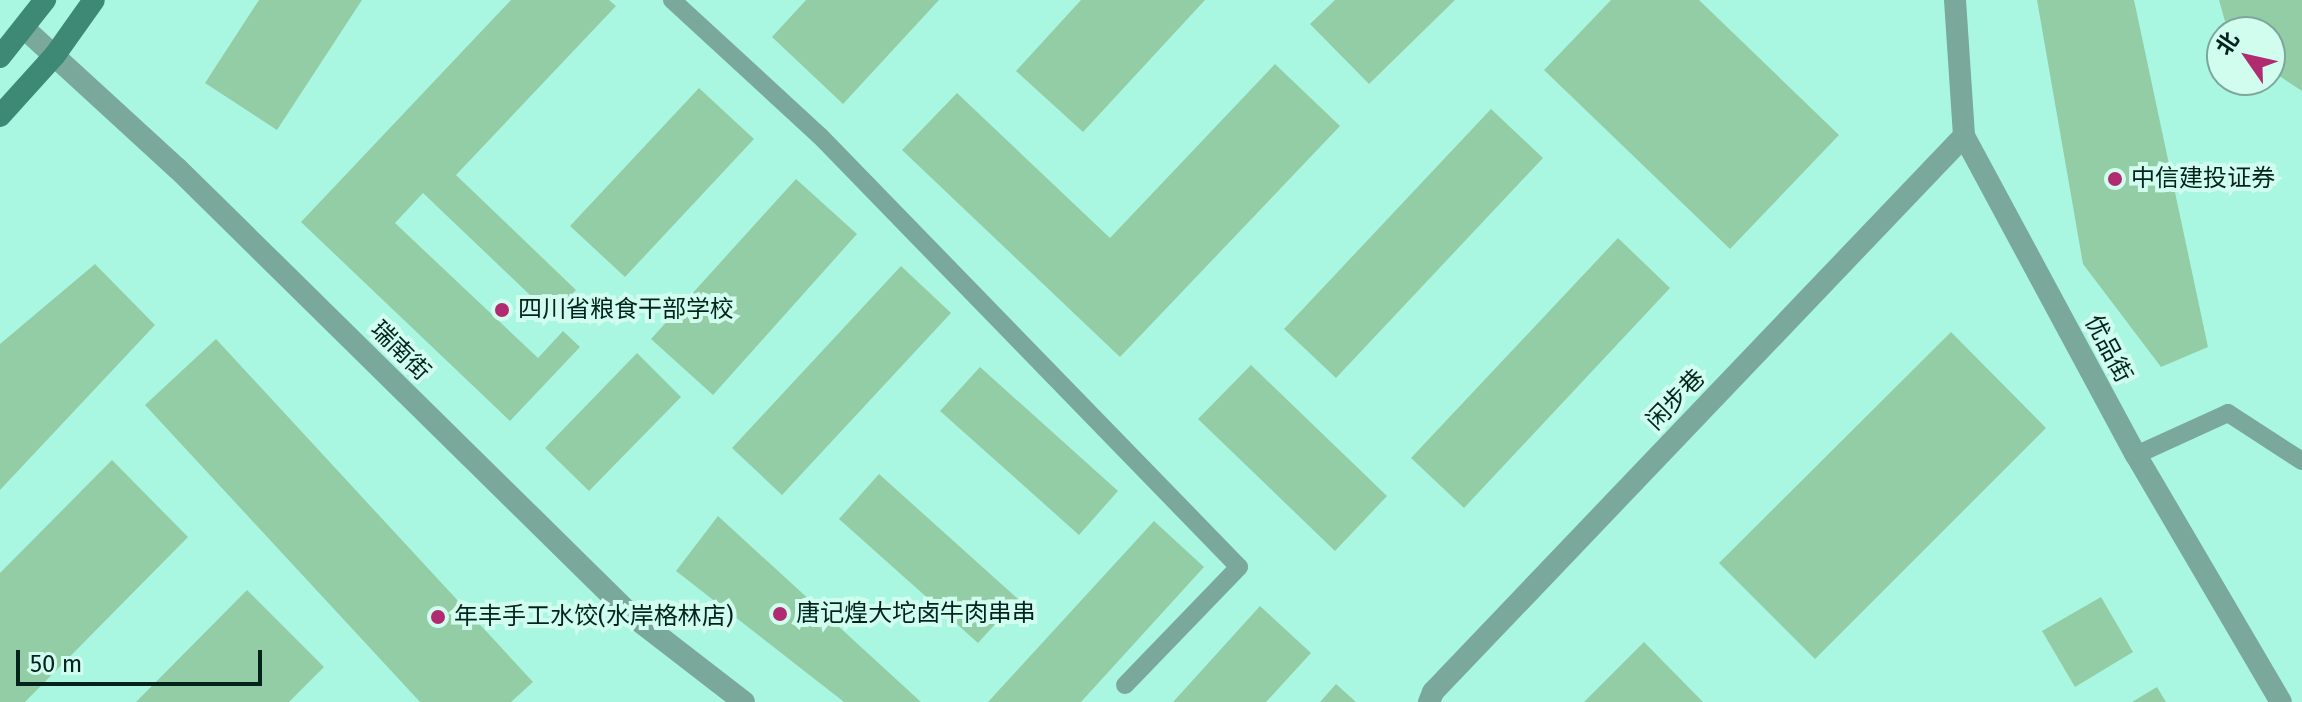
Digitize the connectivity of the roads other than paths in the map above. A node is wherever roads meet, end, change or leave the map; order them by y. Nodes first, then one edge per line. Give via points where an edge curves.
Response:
1 (45, 0) edge
2 (94, 0) edge
3 (672, 0) edge
4 (1955, 0) edge
5 (25, 29) junction
6 (55, 55) junction
7 (0, 57) edge
8 (0, 116) edge
9 (1964, 136) junction
10 (2136, 455) junction
11 (2302, 461) edge
12 (1125, 685) dead end
13 (744, 702) edge
14 (1429, 702) edge
15 (2281, 702) edge

1 - 5 main road
2 - 6 main road
3 - 12 lane via 820,136 1239,567
4 - 9 street, 优品街
5 - 6 street, 瑞南街
5 - 7 main road
6 - 8 main road
6 - 13 street, 瑞南街 via 190,180 630,614
9 - 10 street, 优品街
9 - 14 street, 闲步巷
10 - 11 lane via 2228,413
10 - 15 street, 优品街

